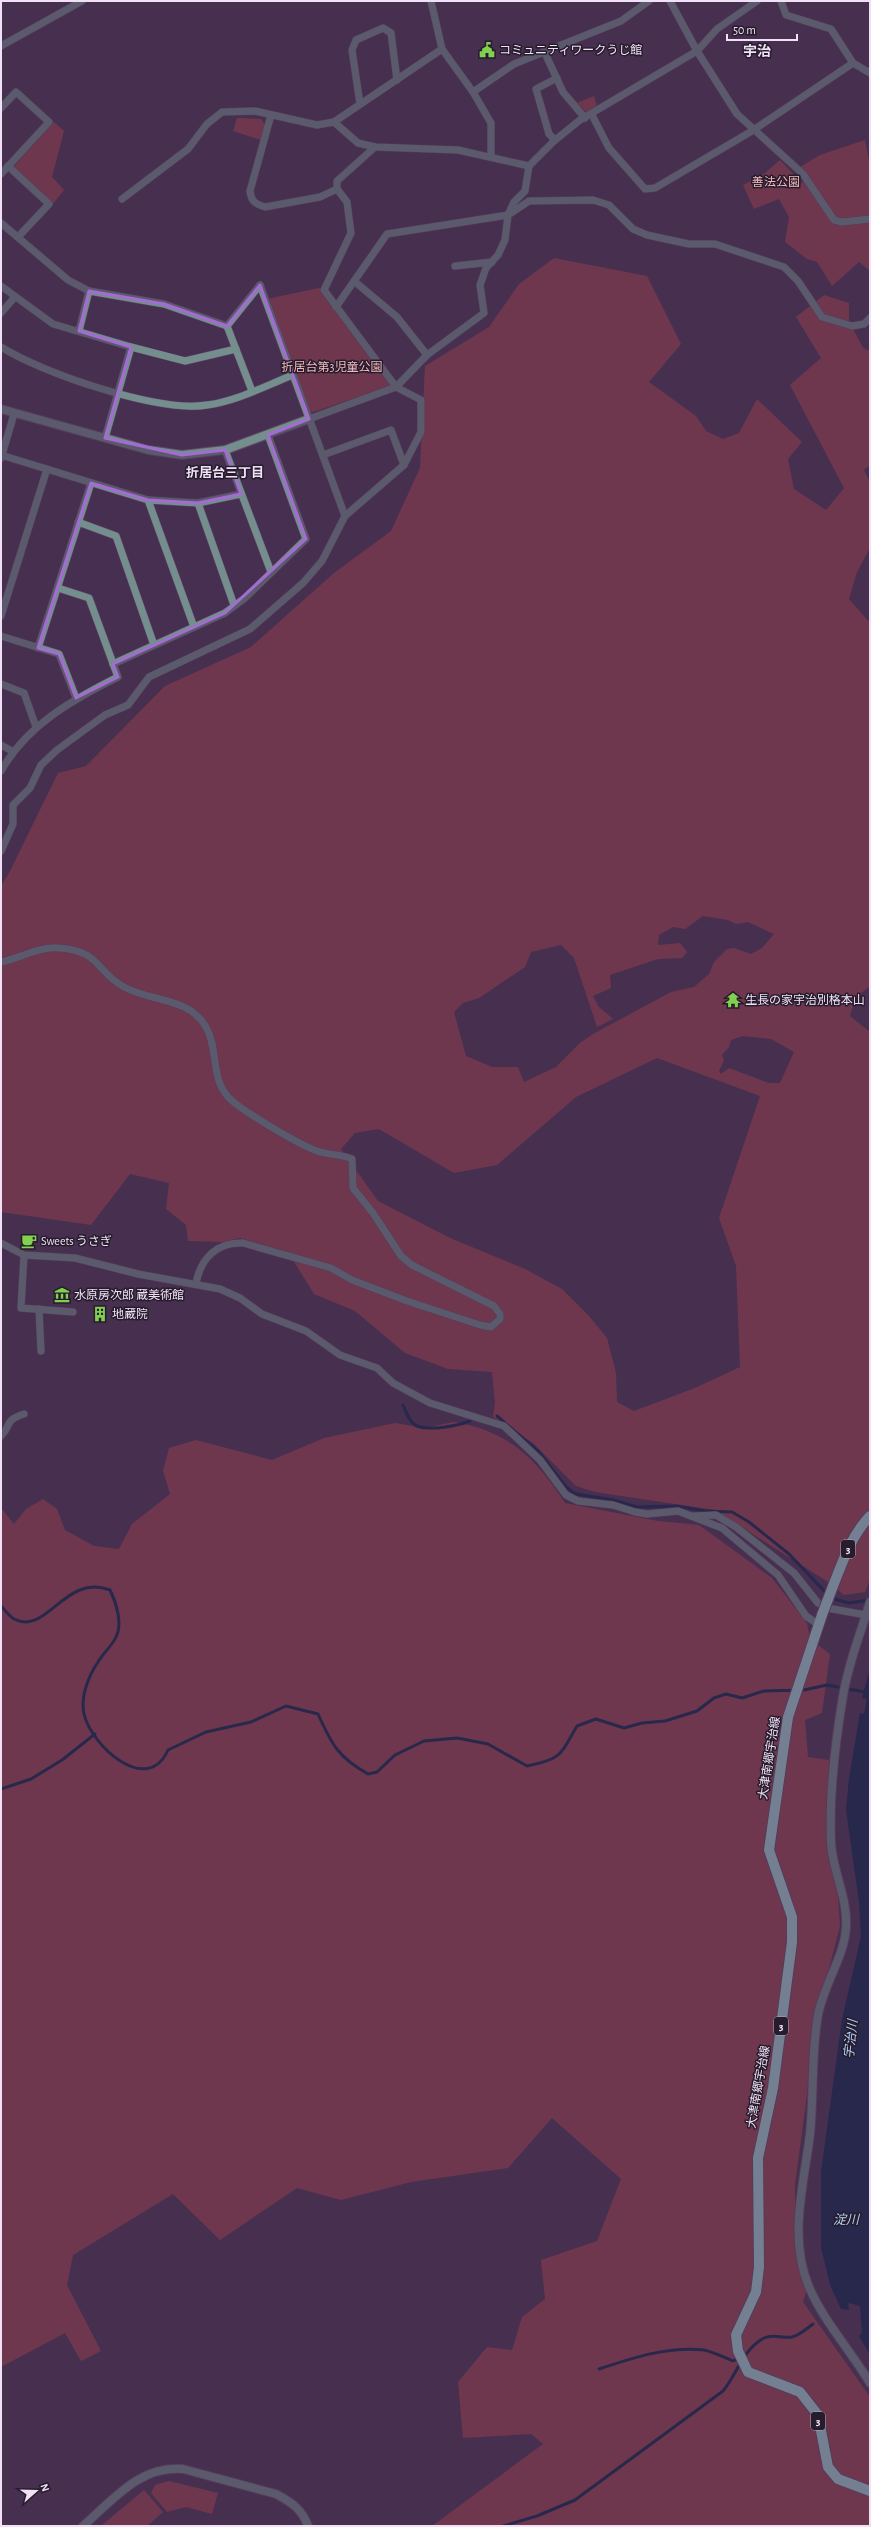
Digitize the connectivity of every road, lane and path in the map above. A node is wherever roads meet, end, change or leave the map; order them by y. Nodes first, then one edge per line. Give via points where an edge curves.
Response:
1 (82, 1) edge
2 (431, 1) edge
3 (649, 1) edge
4 (670, 1) edge
5 (757, 1) edge
6 (781, 1) edge
7 (1, 46) edge
8 (442, 50) junction
9 (544, 51) junction
10 (697, 51) junction
11 (853, 63) junction
12 (870, 73) edge
13 (557, 78) junction
14 (397, 80) junction
15 (473, 92) junction
16 (360, 104) junction
17 (1, 108) edge
18 (270, 115) junction
19 (588, 116) junction
20 (334, 122) junction
21 (752, 131) junction
22 (555, 140) junction
23 (375, 147) junction
24 (491, 157) junction
25 (8, 166) junction
26 (529, 166) junction
27 (1, 174) edge
28 (337, 189) junction
29 (122, 199) dead end
30 (508, 215) junction
31 (870, 219) edge
32 (1, 223) edge
33 (18, 237) junction
34 (492, 262) junction
35 (455, 266) dead end
36 (354, 280) junction
37 (1, 286) edge
38 (89, 291) junction
39 (14, 298) junction
40 (336, 307) junction
41 (1, 313) edge
42 (870, 318) edge
43 (227, 326) junction
44 (78, 330) junction
45 (1, 347) edge
46 (131, 347) junction
47 (236, 349) junction
48 (427, 355) junction
49 (293, 375) junction
50 (396, 388) junction
51 (252, 391) junction
52 (118, 392) junction
53 (1, 409) edge
54 (14, 414) junction
55 (309, 419) junction
56 (268, 434) junction
57 (105, 438) junction
58 (225, 450) junction
59 (323, 455) junction
60 (1, 456) edge
61 (404, 465) junction
62 (47, 469) junction
63 (91, 483) junction
64 (241, 494) junction
65 (148, 500) junction
66 (198, 503) junction
67 (345, 516) junction
68 (78, 522) junction
69 (271, 572) junction
70 (58, 588) junction
71 (234, 605) junction
72 (1, 616) edge
73 (194, 627) junction
74 (1, 636) edge
75 (154, 645) junction
76 (38, 648) junction
77 (113, 664) junction
78 (1, 684) edge
79 (76, 698) junction
80 (36, 727) junction
81 (1, 745) edge
82 (12, 751) junction
83 (1, 770) edge
84 (1, 851) edge
85 (1, 962) edge
86 (1, 1243) edge
87 (24, 1255) junction
88 (196, 1283) junction
89 (39, 1310) junction
90 (73, 1312) dead end
91 (41, 1351) dead end
92 (24, 1414) dead end
93 (1, 1436) edge
94 (694, 1516) junction
95 (870, 1516) edge
96 (869, 1604) edge
97 (866, 1615) junction
98 (821, 1620) junction
99 (870, 2383) edge
100 (870, 2491) edge
101 (83, 2526) edge
102 (308, 2526) edge

1 - 7 street
2 - 8 street
3 - 9 street via 621,22
4 - 10 street
5 - 10 street via 717,29
6 - 11 street via 786,15 831,29
8 - 14 street
8 - 15 street
9 - 13 street
9 - 15 street via 514,64
10 - 19 street
10 - 21 street via 737,114
11 - 12 street
11 - 21 street
13 - 19 street via 563,92
13 - 22 street via 536,88 549,134
14 - 16 street
14 - 16 street via 390,33 383,28 356,40 352,50
15 - 24 street via 491,123
16 - 20 street
17 - 25 street via 16,92 50,122
18 - 20 street via 317,125
18 - 28 street via 250,191 251,199 256,205 265,207 320,197
18 - 29 street via 255,111 222,112 207,124 188,149
19 - 21 street via 609,148 645,189 655,188
19 - 22 street
20 - 23 street via 358,143
21 - 31 street via 803,174 834,220 842,222
22 - 26 street
23 - 24 street via 458,150
23 - 28 street via 337,181
24 - 26 street
25 - 27 street
25 - 33 street via 49,204
26 - 30 street via 526,191 514,202
28 - 40 street via 347,202 351,233 324,290
30 - 34 street via 505,240
30 - 36 street via 387,234
30 - 42 street via 529,201 593,200 609,205 633,229 647,235 689,244 715,244 784,267 798,281 822,317 852,326 864,324
32 - 33 street
33 - 38 street via 68,280
34 - 35 street
34 - 48 street via 486,268 480,285 484,313
36 - 40 street
36 - 48 street via 397,317
37 - 39 street
38 - 43 street via 164,304
38 - 44 street
39 - 41 street
39 - 44 street via 53,324
40 - 50 street
43 - 47 street
43 - 49 street via 260,285
44 - 46 street
45 - 52 street via 42,368
46 - 47 street via 185,361
46 - 52 street
47 - 51 street
48 - 50 street
49 - 51 street
49 - 55 street
50 - 55 street
50 - 61 street via 421,400 421,432
51 - 52 street via 226,402 184,407 153,403
52 - 57 street
53 - 54 street
54 - 57 street
54 - 60 street
55 - 56 street
55 - 59 street
56 - 58 street
56 - 69 street via 306,539
57 - 58 street via 148,450 182,455
58 - 64 street
59 - 61 street via 391,430
59 - 67 street
60 - 62 street
61 - 67 street
62 - 63 street
62 - 72 street
63 - 65 street
63 - 68 street
64 - 66 street
64 - 69 street
65 - 66 street
65 - 73 street
66 - 71 street
67 - 84 street via 322,561 303,583 250,630 149,677 128,705 105,716 57,750 41,765 30,788 13,805 13,824
68 - 70 street
68 - 75 street via 116,536
69 - 71 street
70 - 76 street
70 - 77 street via 89,598
71 - 73 street via 225,613
73 - 75 street
74 - 76 street
75 - 77 street
76 - 79 street via 59,654
77 - 79 street via 118,677
78 - 80 street via 24,693
79 - 80 street
80 - 82 street
81 - 82 street
82 - 83 street
85 - 88 street via 47,948 84,953 91,956 113,979 125,987 174,1002 193,1013 207,1028 217,1081 230,1099 314,1150 352,1159 353,1188 401,1256 412,1265 494,1306 500,1314 500,1319 490,1327 480,1325 352,1280 331,1268 243,1243 233,1242 208,1254 199,1268
86 - 87 street
87 - 88 street via 75,1258 138,1274
87 - 89 street via 21,1308
88 - 94 street via 220,1288 240,1298 262,1314 306,1331 340,1355 377,1368 393,1383 430,1403 504,1426 540,1460 566,1495 578,1501 613,1505 647,1514 678,1511
89 - 90 street
89 - 91 street
92 - 93 street via 7,1423
94 - 97 street via 716,1515 736,1527 794,1573 818,1602 828,1608
94 - 98 street via 722,1528 778,1575 806,1616
95 - 98 main road, 大津南郷宇治線 / 3, bridge via 849,1545
96 - 97 street
97 - 99 street via 843,1695 830,1798 831,1845 847,1925 844,1945 823,1993 818,2018 810,2134 798,2217 802,2263 808,2285 820,2310
98 - 100 main road, 大津南郷宇治線 / 3 via 792,1705 783,1748 769,1850 792,1917 792,1942 773,2088 758,2158 759,2267 756,2292 736,2335 737,2347 748,2372 800,2392 818,2415 828,2467 838,2479
101 - 102 street via 145,2475 167,2468 183,2469 276,2494 299,2509

